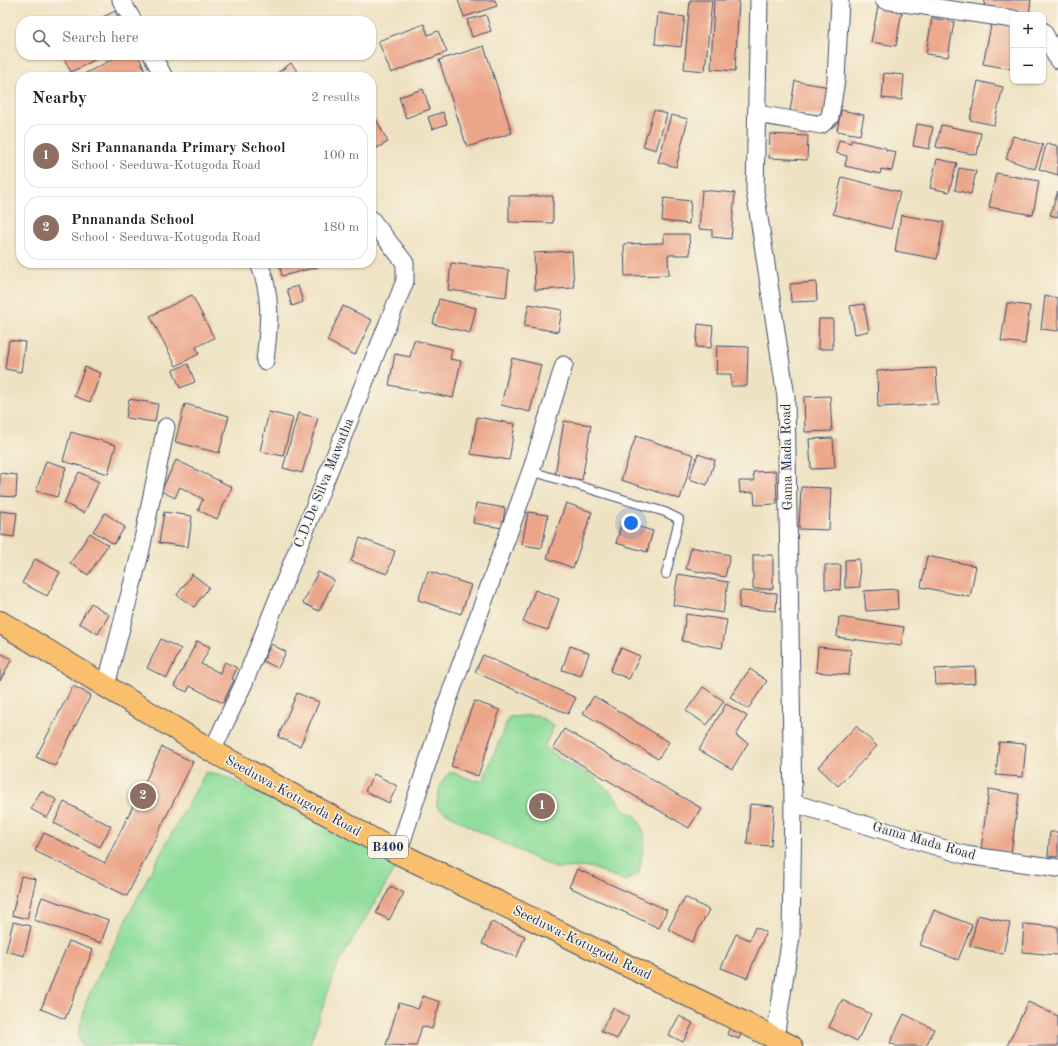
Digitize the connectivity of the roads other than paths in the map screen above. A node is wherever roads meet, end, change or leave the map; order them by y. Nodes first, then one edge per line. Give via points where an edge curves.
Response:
1 (121, 0) edge
2 (759, 0) edge
3 (840, 0) edge
4 (884, 0) edge
5 (130, 16) edge
6 (1010, 20) edge
7 (1046, 37) edge
8 (155, 60) edge
9 (1058, 60) edge
10 (161, 72) edge
11 (757, 114) junction
12 (376, 225) edge
13 (261, 268) edge
14 (265, 360) dead end
15 (564, 365) dead end
16 (166, 427) dead end
17 (531, 471) junction
18 (666, 574) dead end
19 (0, 622) edge
20 (106, 686) junction
21 (212, 752) junction
22 (793, 803) junction
23 (398, 852) junction
24 (1058, 868) edge
25 (783, 1042) edge

1 - 5 street
2 - 11 street, Gama Mada Road
3 - 11 street via 836,80 830,117 822,125
4 - 6 street
7 - 9 street
8 - 10 street
11 - 22 street, Gama Mada Road via 755,191 786,397
12 - 21 street, C.D.De Silva Mawatha via 406,263 405,281 244,683
13 - 14 street via 270,308
15 - 17 street
16 - 20 street via 140,554
17 - 18 lane via 665,512 679,519
17 - 23 street via 448,700
19 - 20 main road, Seeduwa-Kotugoda Road / B400
20 - 21 main road, Seeduwa-Kotugoda Road / B400
21 - 23 main road, Seeduwa-Kotugoda Road / B400
22 - 24 street, Gama Mada Road via 965,855
22 - 25 street, Gama Mada Road via 791,937
23 - 25 main road, Seeduwa-Kotugoda Road / B400

